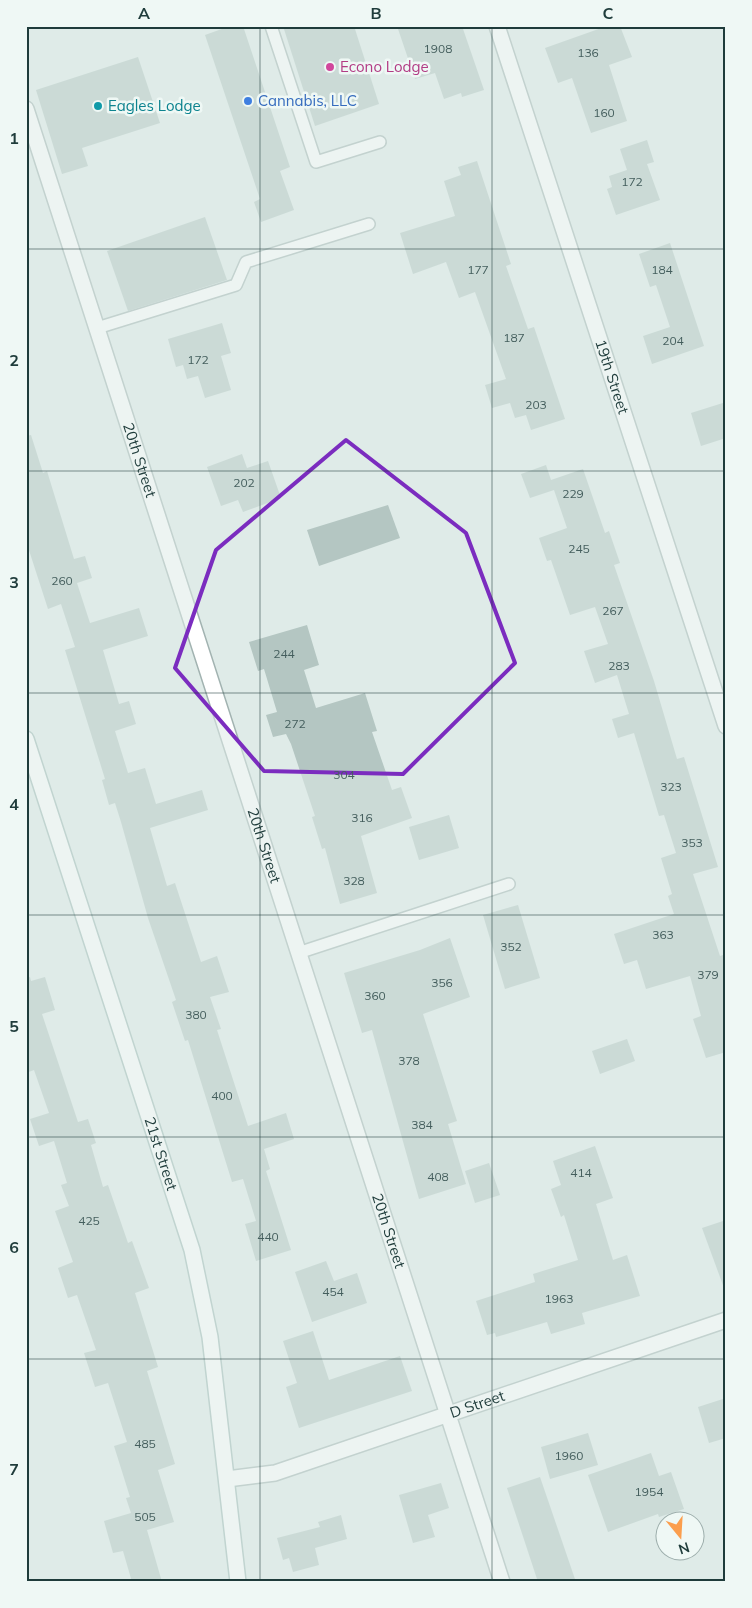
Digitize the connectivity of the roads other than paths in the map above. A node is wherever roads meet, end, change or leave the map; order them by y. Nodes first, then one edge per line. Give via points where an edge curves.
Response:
1 (271, 26) edge
2 (497, 26) edge
3 (26, 109) edge
4 (380, 142) dead end
5 (369, 224) dead end
6 (97, 328) junction
7 (726, 726) edge
8 (26, 738) edge
9 (508, 884) dead end
10 (298, 953) junction
11 (726, 1320) edge
12 (447, 1413) junction
13 (227, 1479) junction
14 (238, 1582) edge
15 (502, 1582) edge

1 - 4 lane via 316,162
2 - 7 street, 19th Street
3 - 6 street, 20th Street
5 - 6 lane via 246,262 236,285
6 - 10 street, 20th Street
8 - 13 street, 21st Street via 192,1250 210,1337
9 - 10 lane
10 - 12 street, 20th Street
11 - 12 street, D Street
12 - 13 street, D Street via 275,1472
12 - 15 street, 20th Street
13 - 14 street, 21st Street

